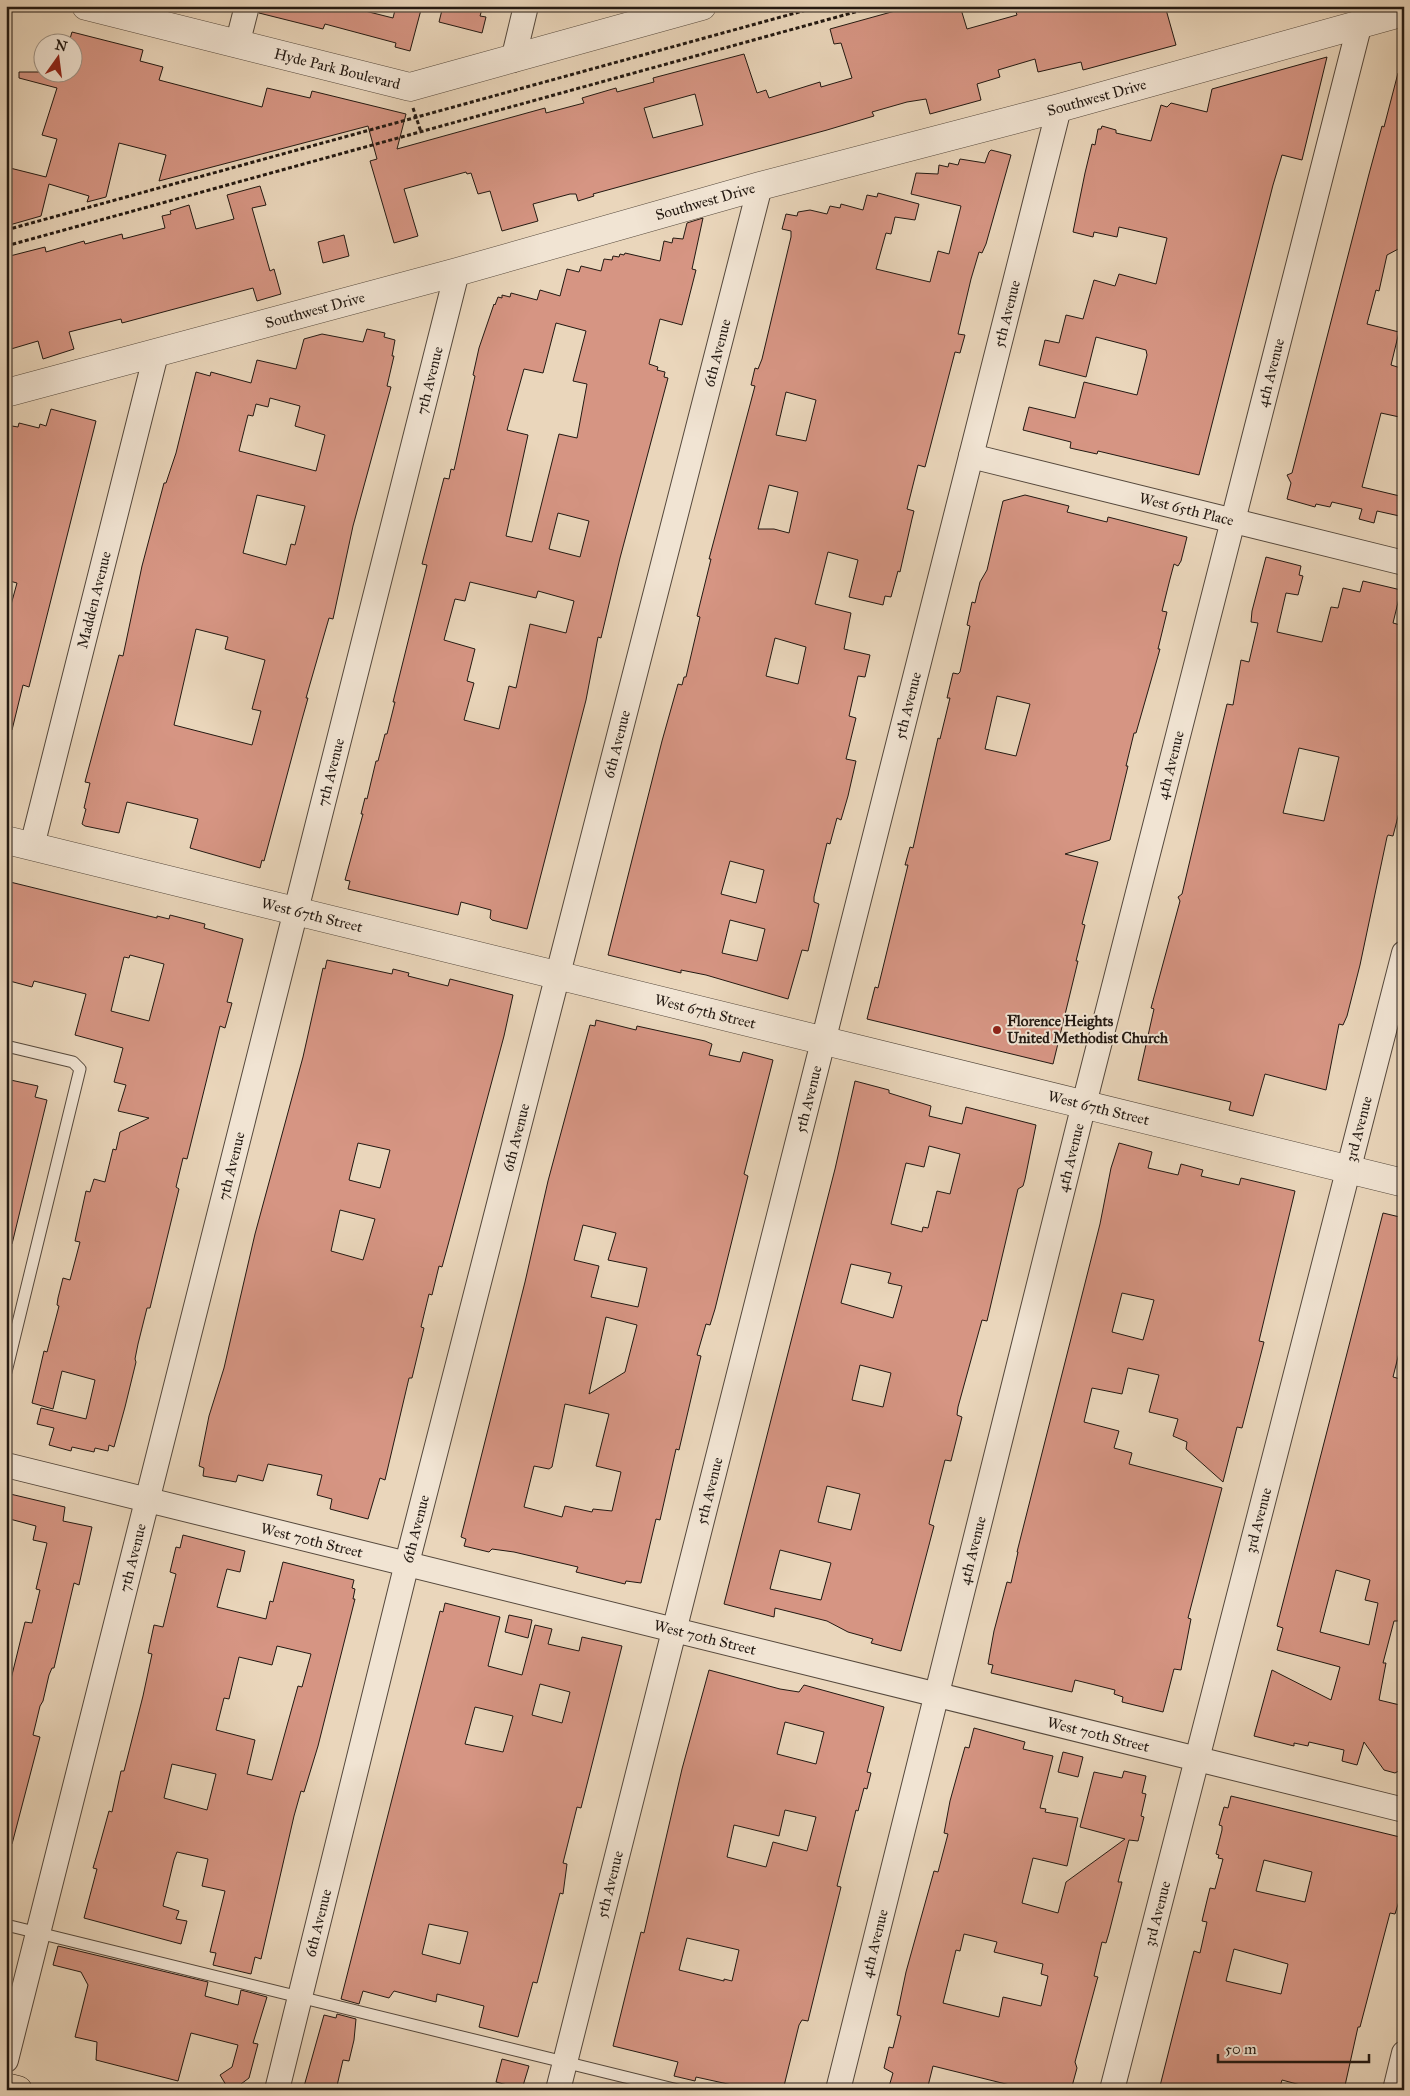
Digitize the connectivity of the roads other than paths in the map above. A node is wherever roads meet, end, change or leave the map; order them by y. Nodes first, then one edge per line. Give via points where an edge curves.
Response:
1 (86, 6) edge
2 (247, 6) edge
3 (526, 6) edge
4 (702, 6) edge
5 (1404, 12) edge
6 (1360, 23) junction
7 (237, 44) junction
8 (513, 60) junction
9 (1059, 108) junction
10 (760, 186) junction
11 (457, 272) junction
12 (156, 354) junction
13 (6, 393) edge
14 (971, 456) junction
15 (1234, 521) junction
16 (1404, 563) edge
17 (6, 840) edge
18 (32, 846) junction
19 (296, 911) junction
20 (1404, 953) edge
21 (558, 975) junction
22 (823, 1040) junction
23 (6, 1046) edge
24 (1084, 1104) junction
25 (1348, 1169) junction
26 (1404, 1183) edge
27 (6, 1372) edge
28 (6, 1465) edge
29 (148, 1500) junction
30 (407, 1562) junction
31 (675, 1630) junction
32 (936, 1694) junction
33 (1198, 1759) junction
34 (1404, 1810) edge
35 (6, 1925) edge
36 (38, 1933) junction
37 (299, 1998) junction
38 (1404, 2053) edge
39 (6, 2060) edge
40 (566, 2062) junction
41 (6, 2087) edge
42 (18, 2090) edge
43 (277, 2090) edge
44 (558, 2090) edge
45 (678, 2090) edge
46 (838, 2090) edge
47 (1112, 2090) edge
48 (1395, 2090) edge

1 - 7 street, Hyde Park Boulevard
2 - 7 street
3 - 8 street
4 - 8 street, Hyde Park Boulevard
5 - 6 street, Southwest Drive
6 - 9 street, Southwest Drive
6 - 15 street, 4th Avenue
7 - 8 street, Hyde Park Boulevard via 410,88
9 - 10 street, Southwest Drive
9 - 14 street, 5th Avenue
10 - 11 street, Southwest Drive
10 - 21 street, 6th Avenue
11 - 12 street, Southwest Drive
11 - 19 street, 7th Avenue
12 - 13 street, Southwest Drive
12 - 18 street, Madden Avenue
14 - 15 street, West 65th Place
14 - 22 street, 5th Avenue
15 - 16 street, West 65th Place
15 - 24 street, 4th Avenue
17 - 18 street, West 67th Street
18 - 19 street, West 67th Street
19 - 21 street, West 67th Street
19 - 29 street, 7th Avenue
20 - 25 street, 3rd Avenue
21 - 22 street, West 67th Street
21 - 30 street, 6th Avenue
22 - 24 street, West 67th Street
22 - 31 street, 5th Avenue
23 - 27 lane via 73,1062 80,1069
24 - 25 street, West 67th Street
24 - 32 street, 4th Avenue
25 - 26 street, West 67th Street
25 - 33 street, 3rd Avenue
28 - 29 street, West 70th Street
29 - 30 street, West 70th Street
29 - 36 street, 7th Avenue
30 - 31 street, West 70th Street
30 - 37 street, 6th Avenue
31 - 32 street, West 70th Street
31 - 40 street, 5th Avenue
32 - 33 street, West 70th Street
32 - 46 street, 4th Avenue
33 - 34 street, West 70th Street
33 - 47 street, 3rd Avenue
35 - 36 lane
36 - 37 lane
36 - 39 street, 7th Avenue
37 - 40 lane
37 - 43 street, 6th Avenue
38 - 48 street
40 - 44 street, 5th Avenue
40 - 45 lane
41 - 42 main road

